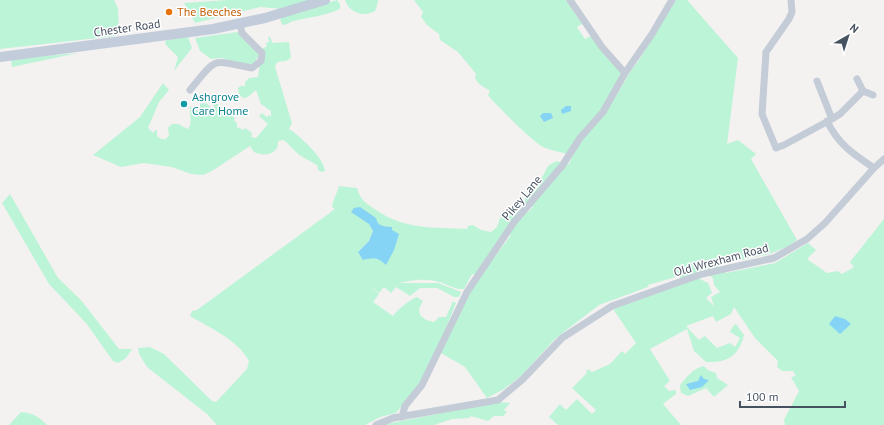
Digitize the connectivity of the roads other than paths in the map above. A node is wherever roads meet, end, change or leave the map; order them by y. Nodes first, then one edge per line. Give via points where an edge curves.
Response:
1 (325, 0) edge
2 (570, 0) edge
3 (672, 0) edge
4 (791, 0) edge
5 (240, 24) junction
6 (0, 57) edge
7 (625, 73) junction
8 (857, 78) dead end
9 (817, 81) dead end
10 (190, 90) dead end
11 (863, 91) junction
12 (873, 95) dead end
13 (829, 120) junction
14 (884, 159) edge
15 (874, 168) junction
16 (402, 417) junction
17 (376, 425) edge

1 - 5 main road, Chester Road
2 - 7 street via 602,47
3 - 7 street, Pikey Lane
4 - 13 street via 792,12 789,19 766,52 762,114 776,148
5 - 6 main road, Chester Road
5 - 10 street via 242,33 262,53 261,61 252,68 218,61 212,64
7 - 16 street, Pikey Lane via 603,112 580,138 562,166 514,222 467,292 422,386 405,406
8 - 11 street
9 - 13 street
11 - 12 street
11 - 13 street via 840,114
13 - 15 street via 834,136
14 - 15 street, Old Wrexham Road
15 - 16 street, Old Wrexham Road via 825,224 807,239 774,258 702,274 612,306 562,338 523,379 498,400
16 - 17 street, Old Wrexham Road

